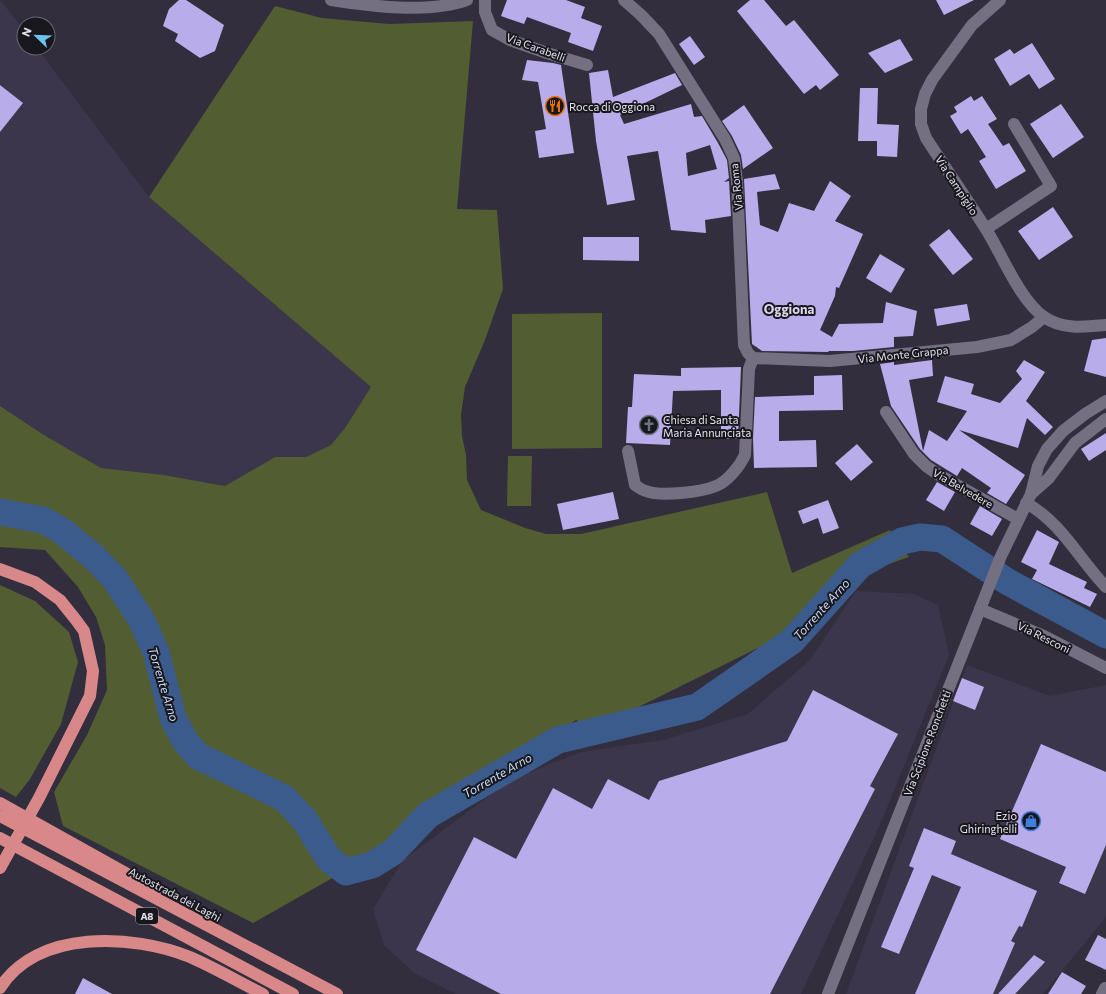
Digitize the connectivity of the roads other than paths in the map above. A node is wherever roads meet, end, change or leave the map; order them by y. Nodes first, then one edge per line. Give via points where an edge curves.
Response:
1 (331, 0) edge
2 (467, 0) edge
3 (485, 0) edge
4 (624, 0) edge
5 (1000, 0) edge
6 (587, 65) dead end
7 (1014, 124) dead end
8 (986, 229) junction
9 (1044, 317) junction
10 (1106, 325) edge
11 (753, 358) junction
12 (1106, 401) edge
13 (886, 412) dead end
14 (1106, 419) edge
15 (628, 451) dead end
16 (1028, 499) junction
17 (1018, 519) junction
18 (0, 569) edge
19 (1106, 587) edge
20 (980, 609) junction
21 (1106, 668) edge
22 (0, 803) edge
23 (0, 816) edge
24 (0, 838) edge
25 (0, 868) edge
26 (268, 958) junction
27 (0, 988) edge
28 (263, 994) edge
29 (293, 994) edge
30 (337, 994) edge
31 (828, 994) edge

1 - 2 street via 421,7
3 - 6 street, Via Carabelli via 485,12 492,30 510,40
4 - 11 street, Via Roma via 659,34 725,139 734,158 738,181 744,345
5 - 8 street, Via Campiglio via 962,36 932,80 921,108 921,124 926,138
7 - 8 street via 1051,186
8 - 9 street, Via Campiglio via 1025,297
9 - 10 street, Via Campiglio via 1070,327
9 - 11 street, Via Monte Grappa via 1011,340 977,347 830,361
11 - 15 street via 749,369 746,455 740,466 717,486 663,494 645,491 635,484
12 - 16 street, Via Scipione Ronchetti via 1063,431 1047,449 1038,466
13 - 17 street, Via Belvedere via 914,454 926,466
14 - 16 street, Via Scipione Ronchetti via 1075,443 1049,478
16 - 17 street, Via Scipione Ronchetti
16 - 19 street via 1050,520
17 - 20 street, Via Scipione Ronchetti
18 - 25 highway via 35,582 60,600 84,632 93,671 90,696 39,798
20 - 21 street, Via Resconi via 1044,636
20 - 31 street, Via Scipione Ronchetti
22 - 26 highway via 142,881
23 - 26 highway, Autostrada dei Laghi / A8
24 - 29 highway, A8
26 - 30 highway, Autostrada dei Laghi / A8
27 - 28 highway via 18,966 37,955 58,946 84,941 107,941 160,948 189,957

